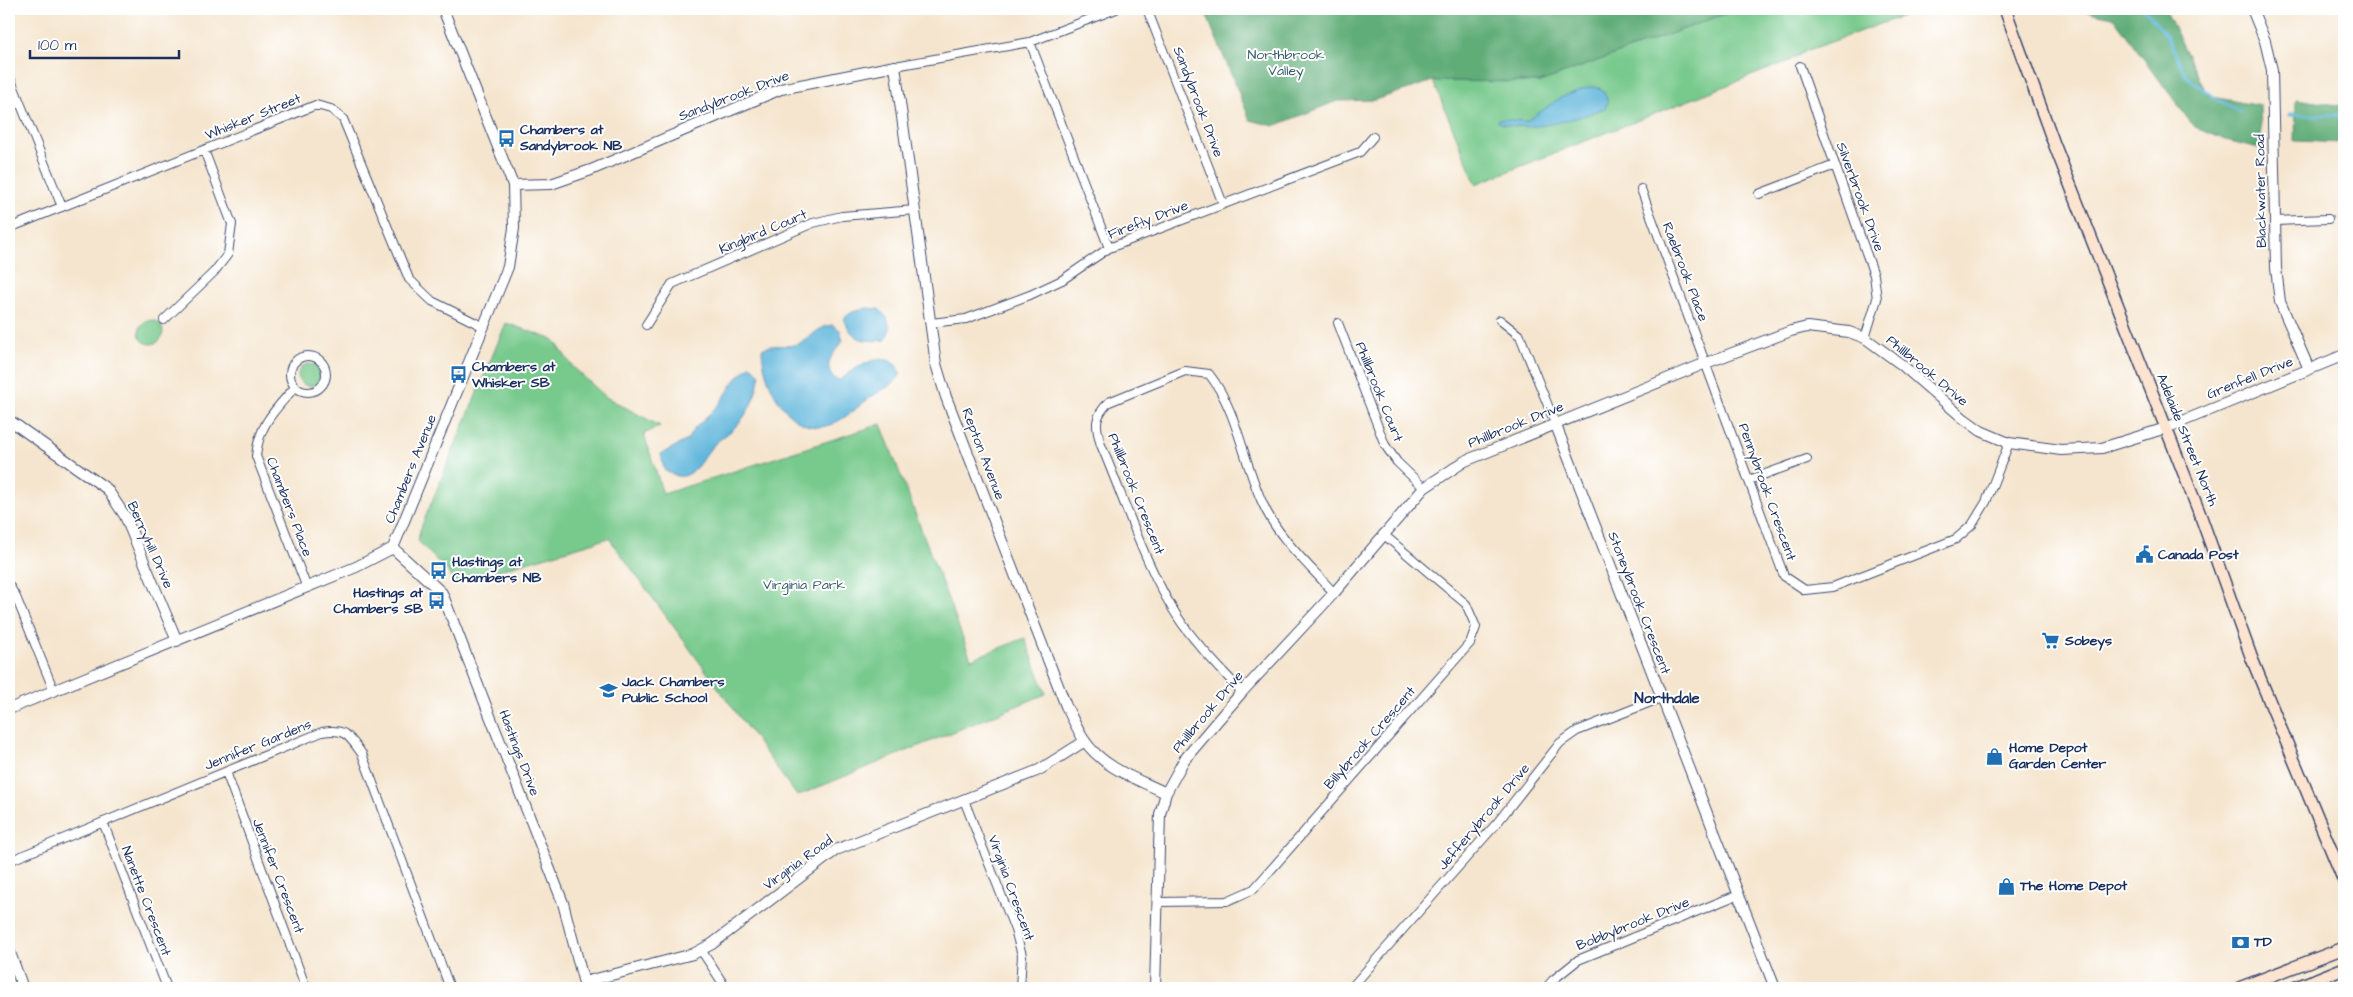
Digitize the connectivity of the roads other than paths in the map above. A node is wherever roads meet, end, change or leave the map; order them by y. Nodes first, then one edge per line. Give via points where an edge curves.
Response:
1 (443, 9) edge
2 (1116, 9) edge
3 (1147, 9) edge
4 (2006, 9) edge
5 (2252, 9) edge
6 (1030, 42) junction
7 (895, 66) junction
8 (1800, 66) dead end
9 (9, 75) edge
10 (11, 86) edge
11 (1373, 137) dead end
12 (204, 150) junction
13 (1835, 165) junction
14 (513, 185) junction
15 (1641, 189) dead end
16 (1759, 194) dead end
17 (1223, 204) junction
18 (62, 207) junction
19 (915, 210) junction
20 (2328, 219) dead end
21 (2276, 222) junction
22 (9, 228) edge
23 (1109, 248) junction
24 (164, 320) dead end
25 (1500, 320) dead end
26 (931, 323) junction
27 (1338, 323) dead end
28 (646, 325) dead end
29 (484, 327) junction
30 (1864, 338) junction
31 (2344, 355) edge
32 (1706, 363) junction
33 (2309, 369) junction
34 (295, 387) junction
35 (9, 420) edge
36 (1555, 423) junction
37 (2166, 428) junction
38 (2009, 443) junction
39 (1807, 459) dead end
40 (1749, 480) junction
41 (1424, 488) junction
42 (1382, 534) junction
43 (393, 548) junction
44 (9, 585) edge
45 (307, 588) junction
46 (1334, 593) junction
47 (177, 641) junction
48 (54, 691) junction
49 (1242, 692) junction
50 (1661, 698) junction
51 (9, 709) edge
52 (1085, 741) junction
53 (226, 772) junction
54 (1166, 793) junction
55 (964, 800) junction
56 (102, 822) junction
57 (9, 861) edge
58 (2344, 881) edge
59 (1737, 895) junction
60 (1159, 902) junction
61 (2344, 948) edge
62 (9, 950) edge
63 (701, 950) junction
64 (2344, 968) edge
65 (585, 985) edge
66 (24, 988) edge
67 (167, 988) edge
68 (306, 988) edge
69 (450, 988) edge
70 (724, 988) edge
71 (1020, 988) edge
72 (1155, 988) edge
73 (1352, 988) edge
74 (1546, 988) edge
75 (1775, 988) edge
76 (2240, 988) edge
77 (2294, 988) edge

1 - 14 street, Chambers Avenue
2 - 6 street, Sandybrook Drive
3 - 17 street, Sandybrook Drive
4 - 37 main road, Adelaide Street North via 2053,141
5 - 21 street, Blackwater Road via 2272,70
6 - 7 street, Sandybrook Drive
6 - 23 street
7 - 14 street, Sandybrook Drive via 781,89 591,170 551,184
7 - 19 street, Repton Avenue
8 - 13 street, Silverbrook Drive
9 - 10 street
10 - 18 street
11 - 17 street, Firefly Drive via 1360,152
12 - 18 street, Whisker Street
12 - 24 street via 232,224 228,254
12 - 29 street, Whisker Street via 316,105 331,109 342,119 408,279 432,301
13 - 16 street
13 - 30 street, Silverbrook Drive via 1874,275 1877,299
14 - 29 street, Chambers Avenue via 514,228 508,267
15 - 32 street, Raebrook Place
17 - 23 street, Firefly Drive
18 - 22 street, Whisker Street
19 - 26 street, Repton Avenue
19 - 28 street, Kingbird Court via 842,216 742,254 672,284
20 - 21 street
21 - 33 street, Blackwater Road via 2280,302
23 - 26 street, Firefly Drive via 1062,280 1030,295 966,319
25 - 36 street, Stoneybrook Crescent via 1520,336
26 - 52 street, Repton Avenue via 936,364 946,397 1066,706
27 - 41 street, Phillbrook Court via 1385,445 1397,462
29 - 43 street, Chambers Avenue
30 - 32 street, Phillbrook Drive via 1849,332 1807,327
30 - 38 street, Phillbrook Drive via 1902,365 1962,418 1981,431
31 - 33 street, Grenfell Drive
32 - 36 street, Phillbrook Drive
32 - 40 street, Pennybrook Crescent
33 - 37 street, Grenfell Drive
34 - 34 street via 306,392 320,388 326,374 320,361 306,356 293,364 290,378
34 - 45 street, Chambers Place via 267,419 258,438 256,456
35 - 47 street, Berryhill Drive via 107,488 125,516
36 - 41 street, Phillbrook Drive via 1465,461
36 - 50 street, Stoneybrook Crescent
37 - 38 street, Phillbrook Drive via 2102,448 2061,450
37 - 58 main road, Adelaide Street North via 2252,659
38 - 40 street, Pennybrook Crescent via 1986,502 1972,525 1956,539 1833,587 1805,590 1784,576
39 - 40 street
41 - 42 street, Phillbrook Drive
42 - 46 street, Phillbrook Drive
42 - 60 street, Billybrook Crescent via 1466,604 1476,627 1470,644 1254,889 1227,901
43 - 45 street
43 - 65 street, Hastings Drive via 442,593 563,903
44 - 48 street
45 - 47 street
46 - 49 street, Phillbrook Drive
46 - 49 street, Phillbrook Crescent via 1277,529 1263,504 1222,391 1209,374 1184,371 1109,402 1100,411 1096,428 1101,444 1156,577 1180,620
47 - 48 street
48 - 51 street
49 - 54 street, Phillbrook Drive via 1184,760
50 - 59 street, Stoneybrook Crescent
50 - 73 street, Jefferybrook Drive via 1577,731 1560,743 1497,822
52 - 54 street, Repton Avenue via 1097,755 1120,771
52 - 55 street, Virginia Road via 1039,770
53 - 56 street, Jennifer Gardens
53 - 68 street, Jennifer Crescent
53 - 69 street, Jennifer Gardens via 322,732 346,733 362,754
54 - 60 street, Phillbrook Drive via 1160,814
55 - 63 street, Virginia Road via 836,850
55 - 71 street, Virginia Crescent via 1016,930 1022,955
56 - 57 street, Jennifer Gardens
56 - 67 street, Nanette Crescent
59 - 74 street, Bobbybrook Drive via 1578,960
59 - 75 street, Stoneybrook Crescent
60 - 72 street, Phillbrook Drive
61 - 76 main road
62 - 66 street
63 - 65 street, Virginia Road
63 - 70 street
64 - 77 main road

